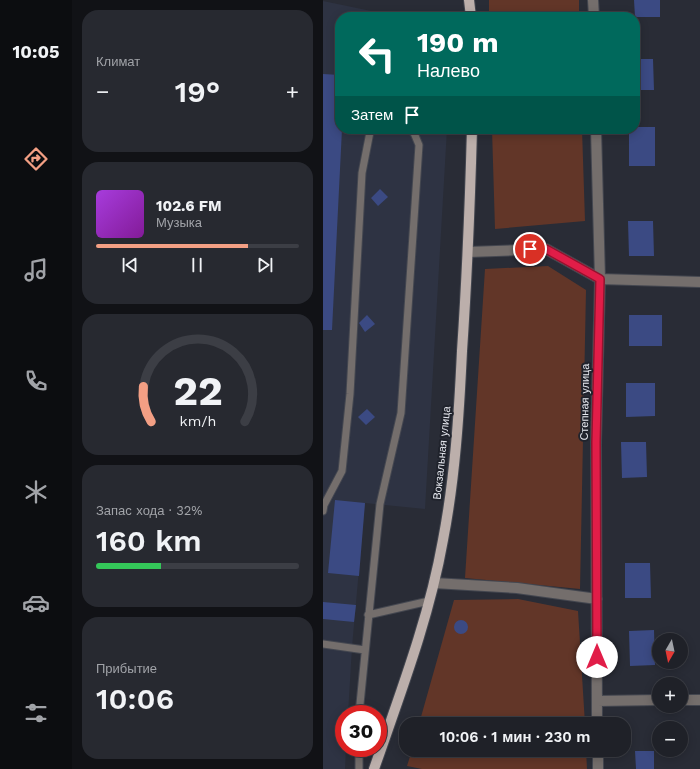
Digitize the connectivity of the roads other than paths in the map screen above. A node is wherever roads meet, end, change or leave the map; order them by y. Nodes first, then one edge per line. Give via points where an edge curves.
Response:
1 (469, 0) edge
2 (593, 0) edge
3 (470, 12) edge
4 (594, 12) edge
5 (369, 134) edge
6 (414, 134) edge
7 (472, 134) edge
8 (596, 134) edge
9 (468, 252) junction
10 (600, 279) junction
11 (700, 282) edge
12 (323, 511) edge
13 (434, 583) junction
14 (597, 599) junction
15 (429, 601) junction
16 (369, 615) junction
17 (323, 644) edge
18 (365, 650) junction
19 (652, 700) edge
20 (688, 700) edge
21 (700, 700) edge
22 (597, 701) junction
23 (360, 705) edge
24 (597, 717) edge
25 (359, 757) edge
26 (597, 757) edge
27 (359, 769) edge
28 (375, 769) edge
29 (598, 769) edge

1 - 3 main road
2 - 4 street
5 - 12 lane via 362,173 350,394 342,471
6 - 16 lane via 419,145 401,413 380,504
7 - 9 main road, Вокзальная улица
8 - 10 street, Степная улица
9 - 10 street via 546,249
9 - 13 main road, Вокзальная улица via 459,406 451,489
10 - 11 street
10 - 14 street, Степная улица via 596,442
13 - 14 street via 517,588
13 - 15 main road, Вокзальная улица
14 - 22 street, Степная улица
15 - 16 lane
15 - 28 main road, Вокзальная улица
16 - 18 lane
17 - 18 lane
18 - 23 lane
19 - 22 street
20 - 21 street
22 - 24 street, Степная улица
25 - 27 lane
26 - 29 street

